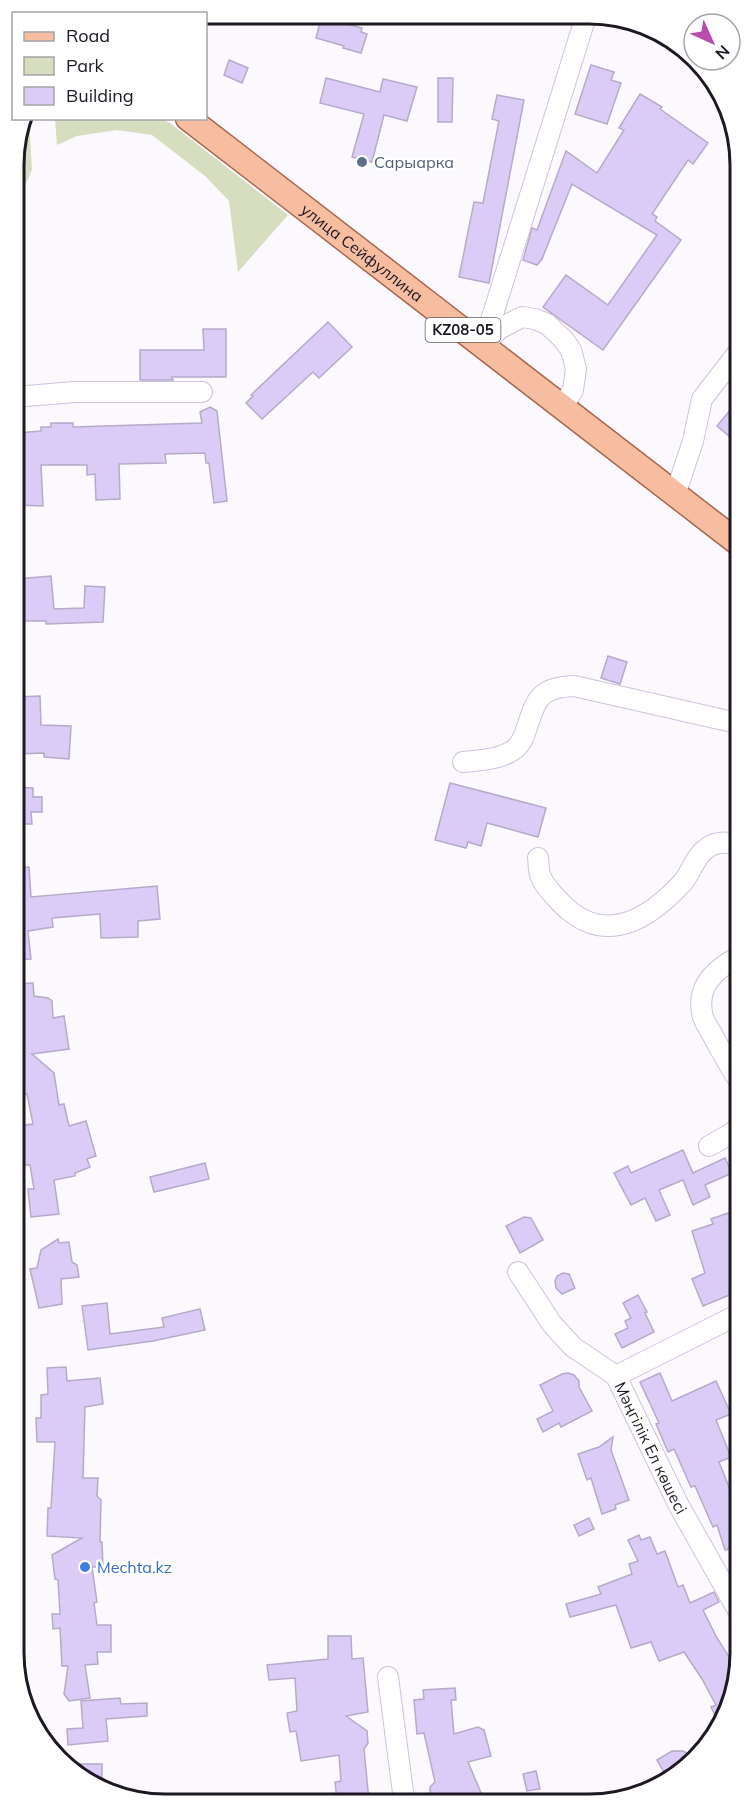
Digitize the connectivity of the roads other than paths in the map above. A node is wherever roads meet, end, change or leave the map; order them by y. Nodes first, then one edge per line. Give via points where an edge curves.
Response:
1 (584, 24) edge
2 (192, 120) edge
3 (483, 346) junction
4 (730, 363) edge
5 (202, 392) dead end
6 (24, 395) edge
7 (562, 407) junction
8 (675, 495) junction
9 (730, 537) edge
10 (730, 721) edge
11 (463, 762) dead end
12 (730, 843) edge
13 (538, 858) dead end
14 (730, 962) edge
15 (730, 1067) edge
16 (730, 1134) edge
17 (709, 1146) dead end
18 (518, 1272) dead end
19 (730, 1319) edge
20 (616, 1376) junction
21 (730, 1596) edge
22 (388, 1677) dead end
23 (403, 1794) edge

1 - 3 street
2 - 3 main road, улица Сейфуллина / KZ08-05
3 - 7 main road, улица Сейфуллина / KZ08-05
3 - 7 street via 499,329 522,317 547,324 571,350 576,369 573,390
4 - 8 street via 702,399
5 - 6 street
7 - 8 main road, улица Сейфуллина / KZ08-05
8 - 9 main road, улица Сейфуллина / KZ08-05
10 - 11 street via 574,686 560,687 543,693 538,700 518,747 495,758
12 - 13 street via 706,848 667,898 644,915 613,927 586,921 563,906 541,877
14 - 15 street via 708,980 701,1005 703,1019
16 - 17 street
18 - 20 street, Мәңгілік Ел көшесі via 552,1324 573,1347
19 - 20 street
20 - 21 street, Мәңгілік Ел көшесі via 678,1504
22 - 23 street

